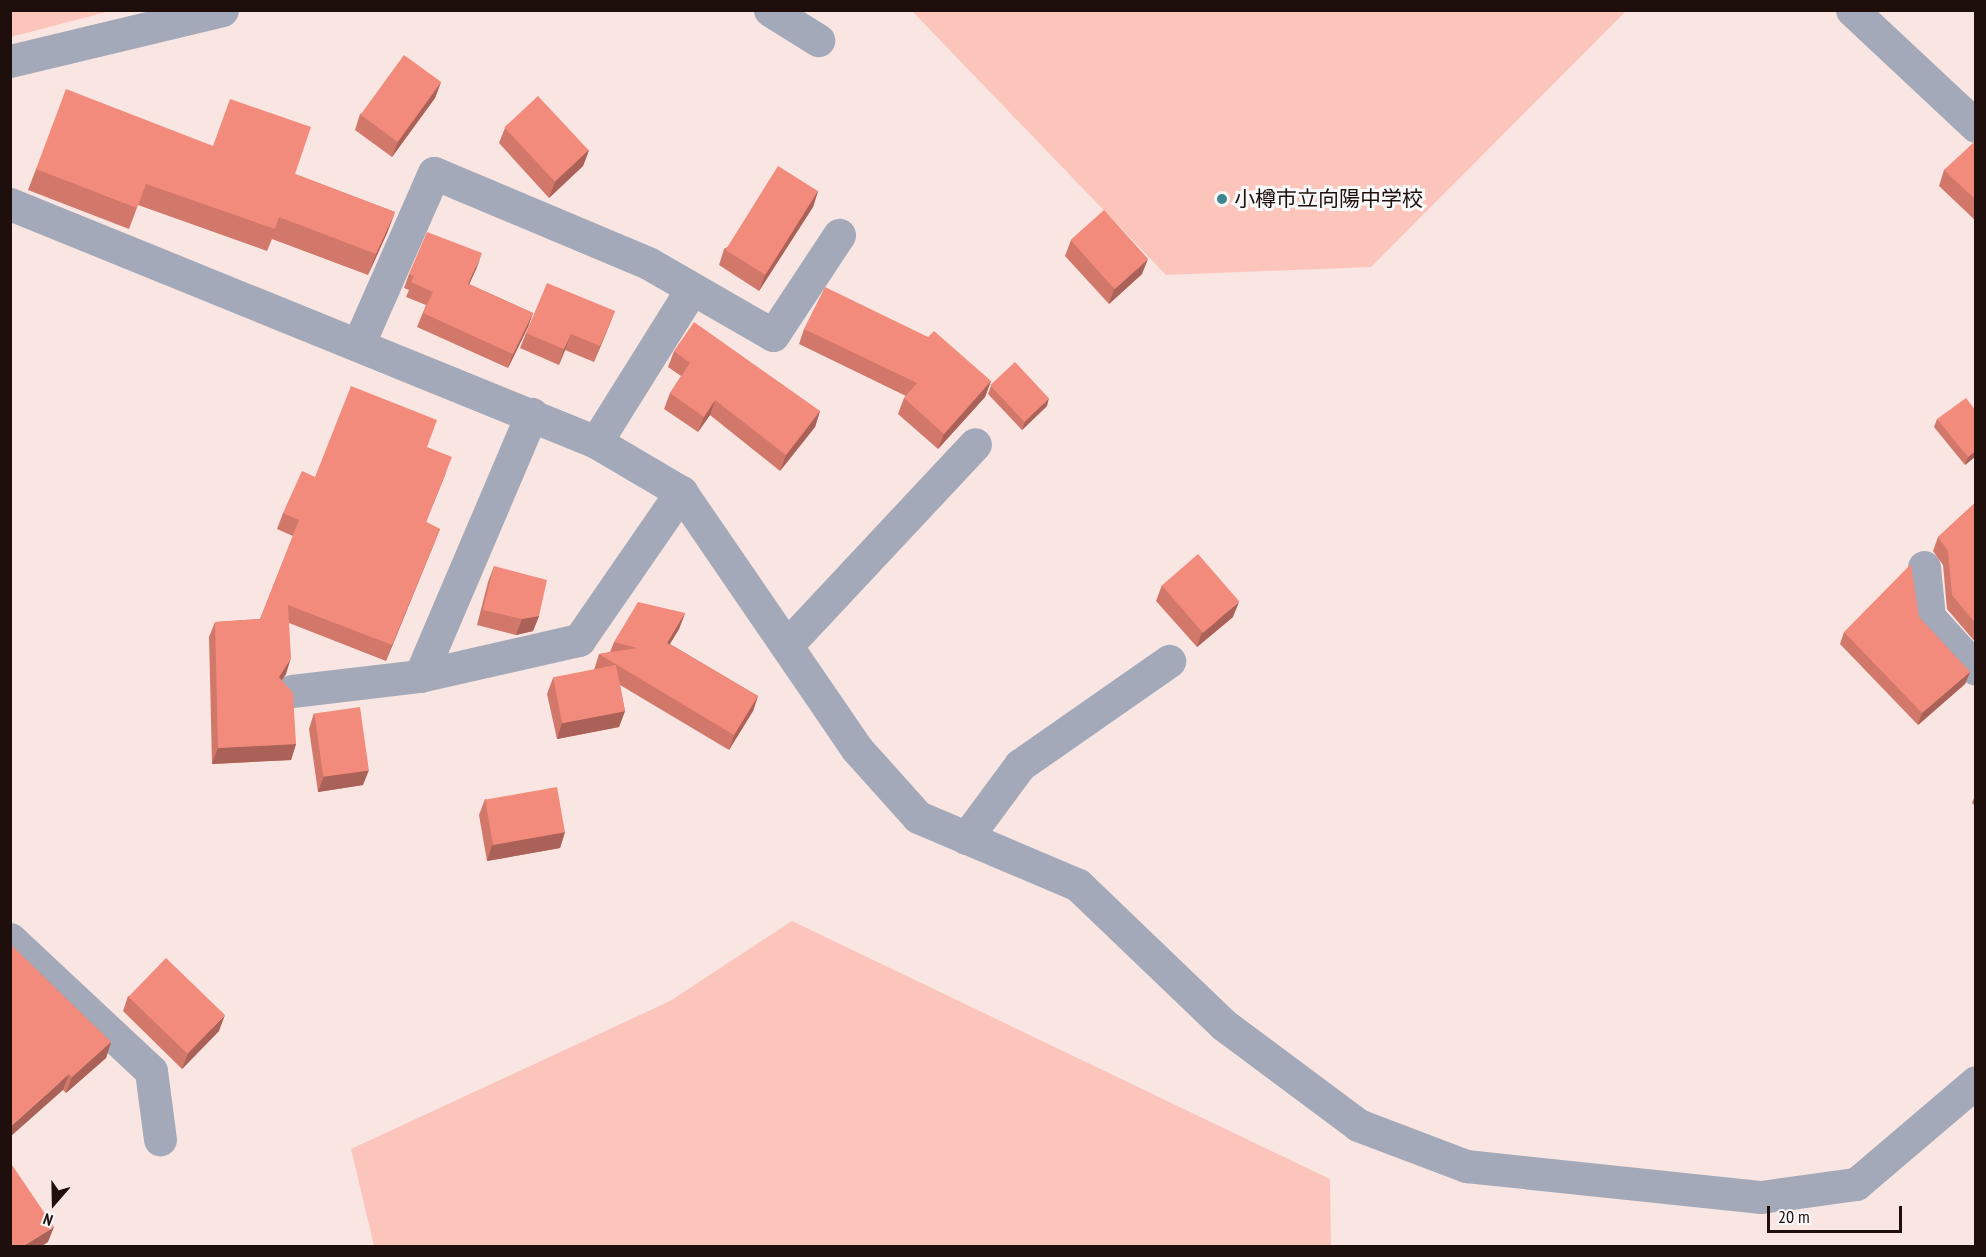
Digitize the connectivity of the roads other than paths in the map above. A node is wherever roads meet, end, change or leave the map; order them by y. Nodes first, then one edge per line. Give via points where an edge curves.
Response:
1 (222, 10) edge
2 (770, 10) edge
3 (1852, 10) edge
4 (818, 40) dead end
5 (10, 61) edge
6 (1976, 126) edge
7 (10, 204) edge
8 (839, 235) dead end
9 (691, 290) junction
10 (358, 345) junction
11 (532, 414) junction
12 (596, 442) junction
13 (975, 444) dead end
14 (681, 492) junction
15 (1924, 567) dead end
16 (787, 645) junction
17 (1169, 661) dead end
18 (1976, 669) edge
19 (420, 676) junction
20 (292, 692) edge
21 (966, 838) junction
22 (10, 939) edge
23 (1976, 1082) edge
24 (160, 1139) dead end

1 - 5 street
2 - 4 street
3 - 6 street
7 - 10 street
8 - 9 street via 773,335
9 - 10 street via 648,263 434,173
9 - 12 street
10 - 11 street
11 - 12 street
11 - 19 street
12 - 14 street
13 - 16 street
14 - 16 street
14 - 19 street via 579,640
15 - 18 street via 1929,617
16 - 21 street via 857,749 918,817
17 - 21 street via 1020,765
19 - 20 street
21 - 23 street via 1078,885 1224,1025 1358,1125 1466,1166 1761,1197 1856,1184
22 - 24 street via 151,1071

